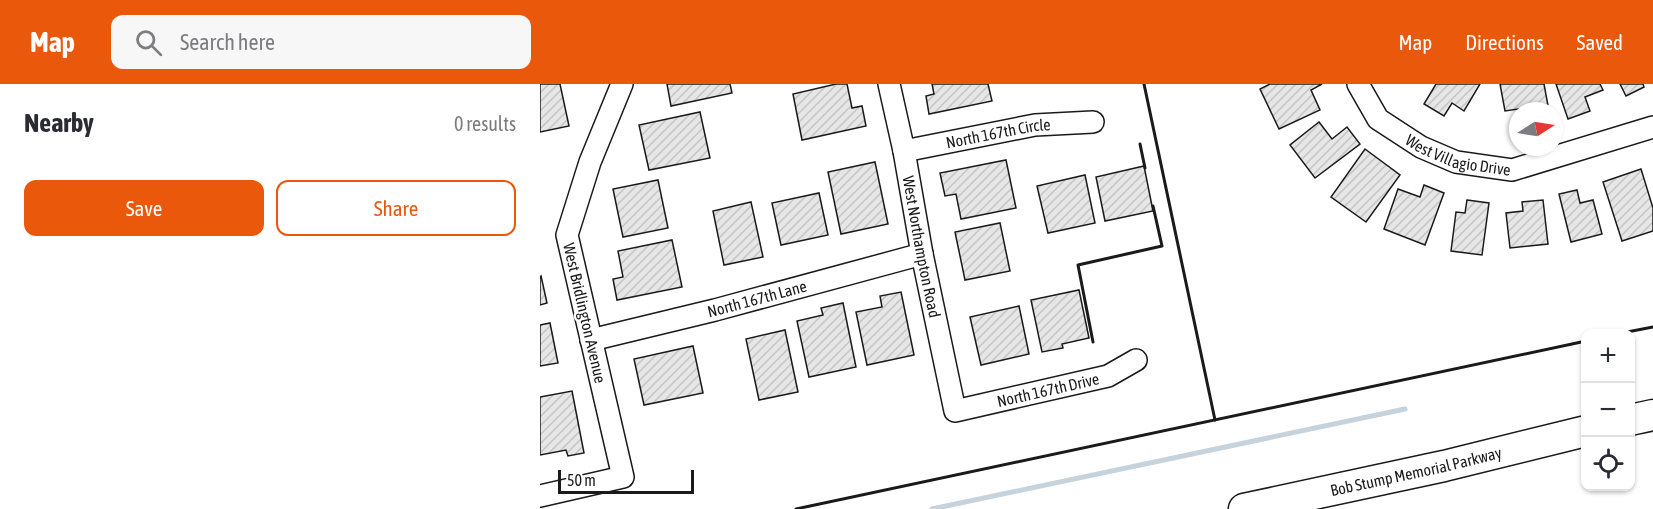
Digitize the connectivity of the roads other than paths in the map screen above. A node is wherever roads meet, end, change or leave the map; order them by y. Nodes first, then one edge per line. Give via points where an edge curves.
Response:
1 (622, 84) edge
2 (889, 84) edge
3 (1358, 84) edge
4 (1093, 122) dead end
5 (1653, 127) edge
6 (904, 151) junction
7 (922, 254) junction
8 (591, 340) junction
9 (1136, 360) dead end
10 (955, 411) joint
11 (1653, 415) edge
12 (1635, 419) edge
13 (1581, 432) edge
14 (540, 496) edge
15 (1244, 509) edge

1 - 8 street, West Bridlington Avenue via 590,162 567,235
2 - 6 street, West Northampton Road
3 - 5 street, West Villagio Drive via 1378,119 1421,147 1456,162 1512,170
4 - 6 street, North 167th Circle via 1035,124
6 - 7 street, West Northampton Road
7 - 8 street, North 167th Lane
7 - 10 street, West Northampton Road
8 - 14 street, West Bridlington Avenue via 623,477
9 - 10 street, North 167th Drive via 1108,376
11 - 12 highway
13 - 15 highway, Bob Stump Memorial Parkway

